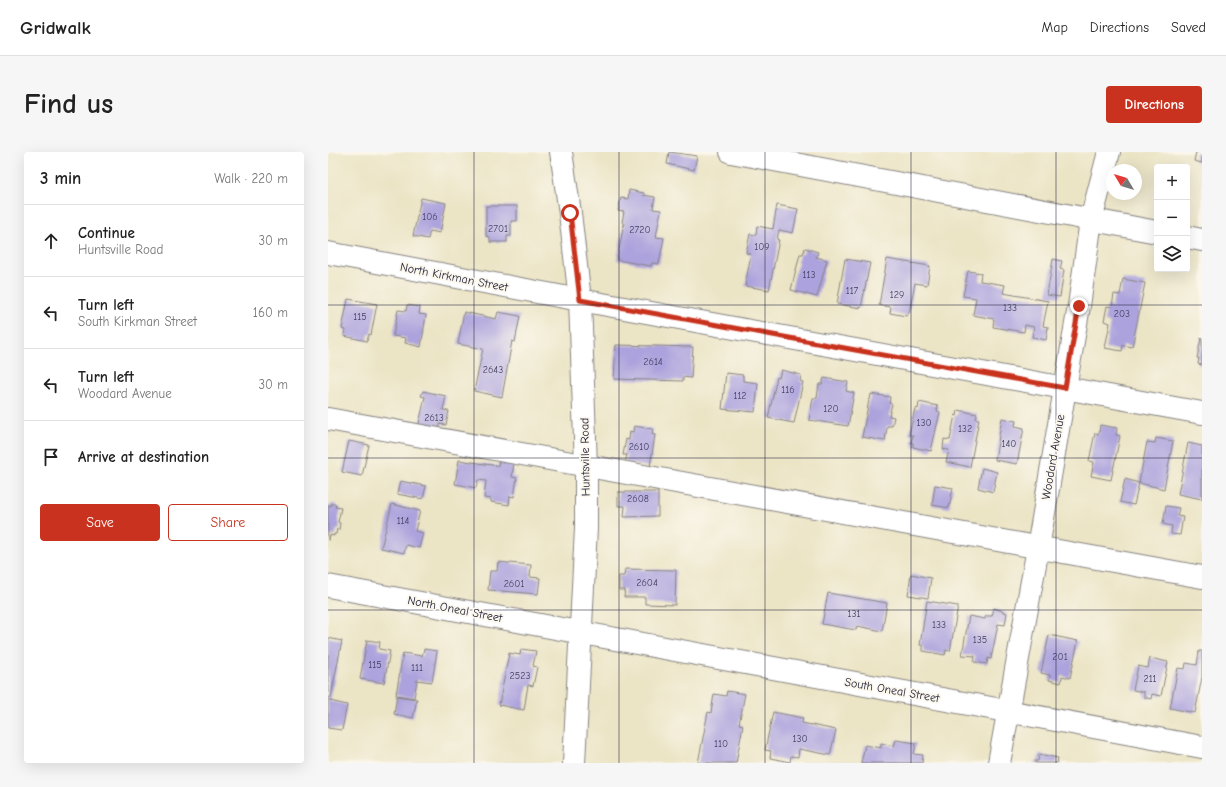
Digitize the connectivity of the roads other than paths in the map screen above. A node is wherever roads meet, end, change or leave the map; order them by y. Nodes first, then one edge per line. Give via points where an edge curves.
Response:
1 (561, 152) edge
2 (731, 152) edge
3 (1109, 152) edge
4 (1092, 220) junction
5 (1154, 231) edge
6 (1190, 238) edge
7 (1202, 240) edge
8 (328, 253) edge
9 (580, 300) junction
10 (1065, 388) junction
11 (1202, 413) edge
12 (328, 419) edge
13 (586, 466) junction
14 (1038, 548) junction
15 (1202, 578) edge
16 (328, 586) edge
17 (581, 633) junction
18 (1007, 711) junction
19 (1202, 747) edge
20 (574, 763) edge
21 (998, 763) edge

1 - 9 street, Huntsville Road
2 - 4 street
3 - 4 street, Woodard Avenue
4 - 5 street
4 - 10 street, Woodard Avenue
6 - 7 street
8 - 9 street, North Kirkman Street
9 - 10 street, North Kirkman Street
9 - 13 street, Huntsville Road
10 - 11 street, North Kirkman Street
10 - 14 street, Woodard Avenue
12 - 13 street
13 - 14 street
13 - 17 street, Huntsville Road
14 - 15 street
14 - 18 street, Woodard Avenue
16 - 17 street, North Oneal Street
17 - 18 street, South Oneal Street
17 - 20 street, Huntsville Road
18 - 19 street, South Oneal Street
18 - 21 street, Woodard Avenue

